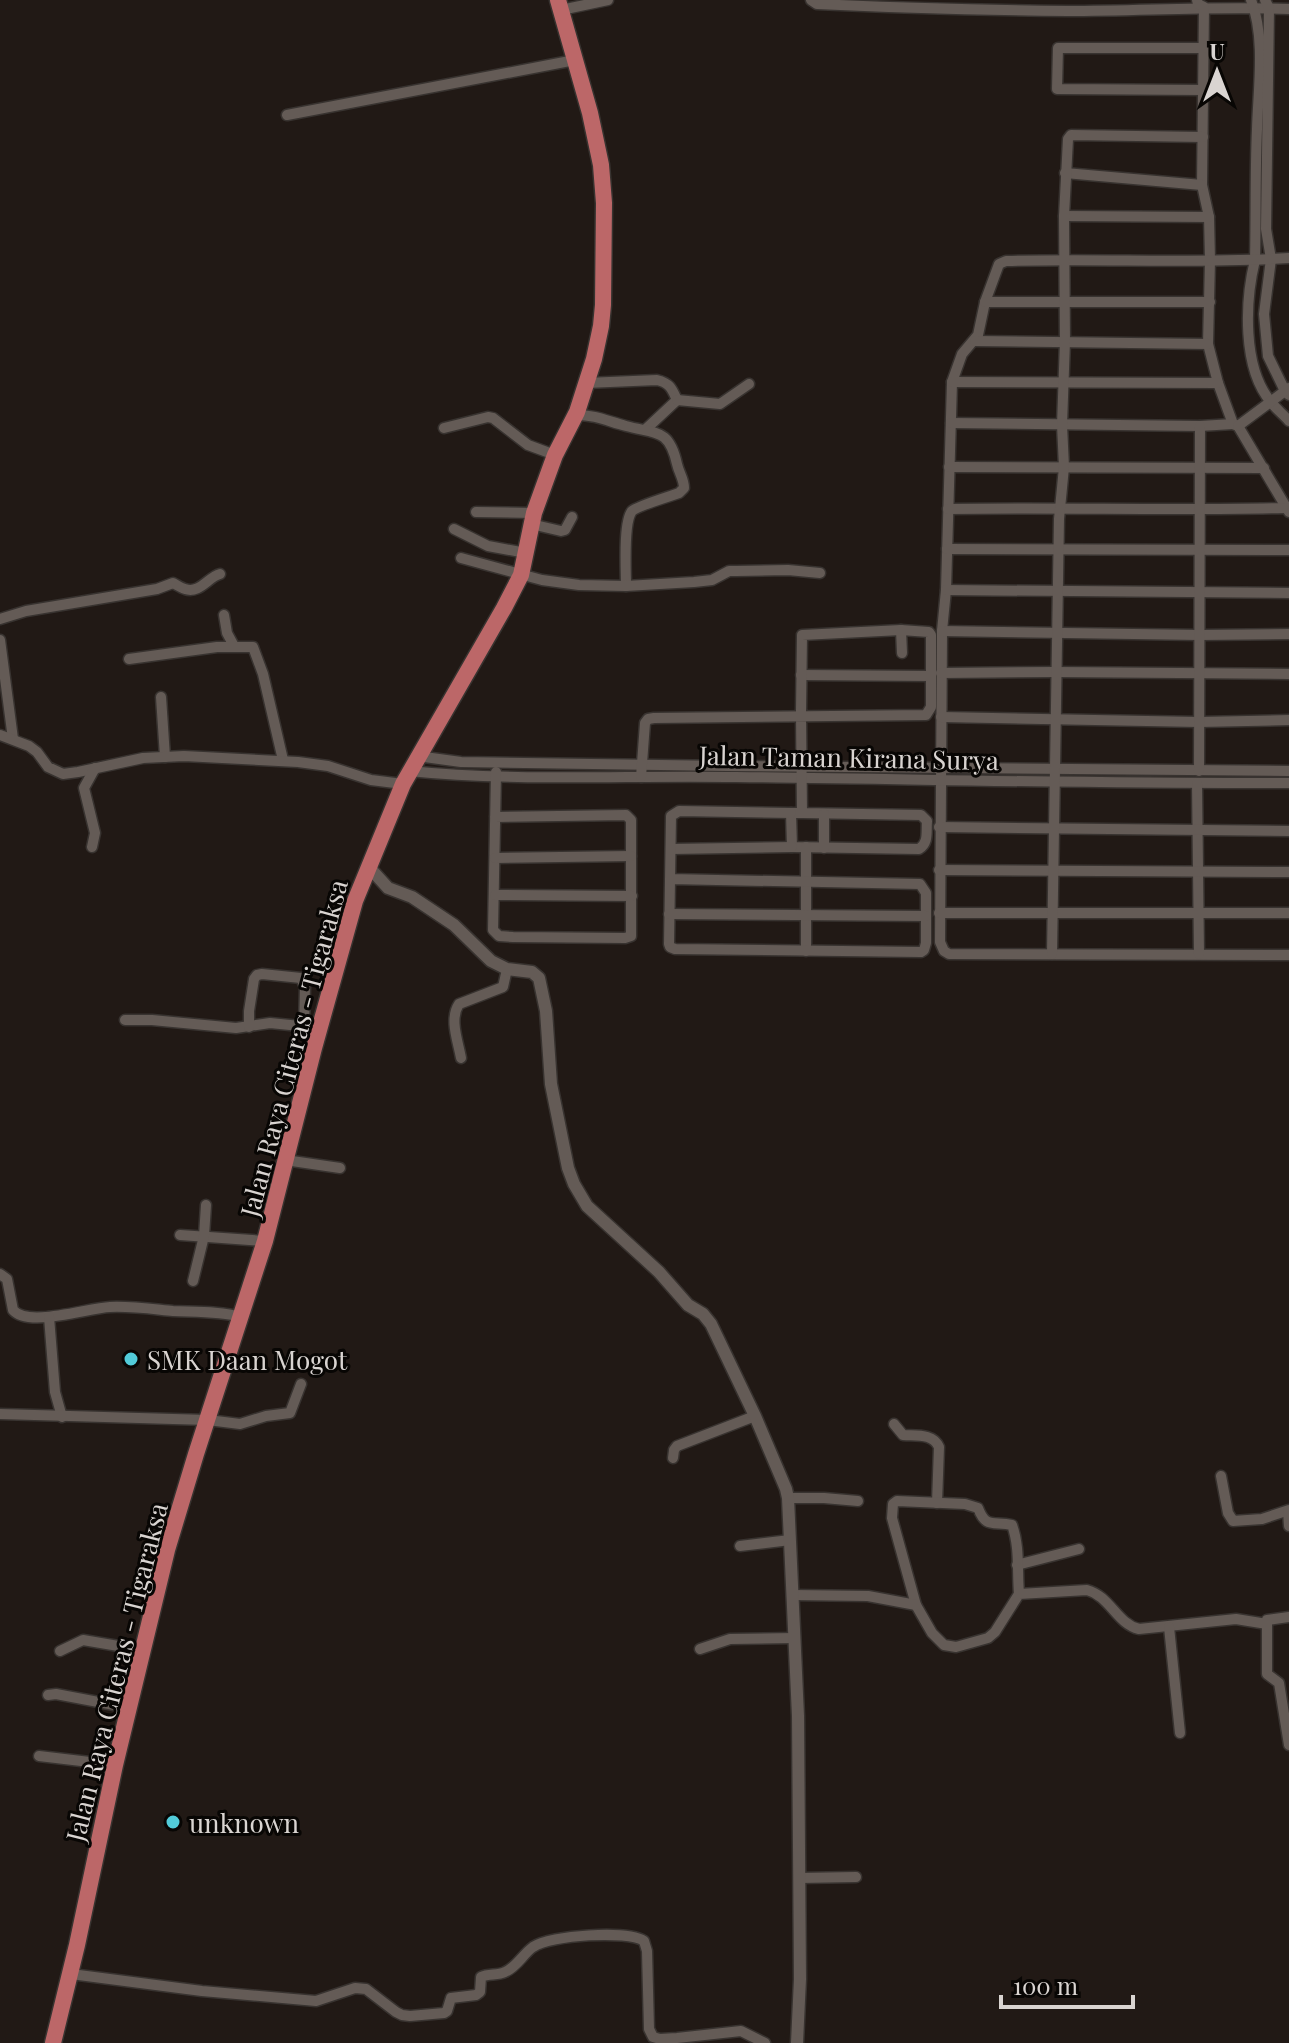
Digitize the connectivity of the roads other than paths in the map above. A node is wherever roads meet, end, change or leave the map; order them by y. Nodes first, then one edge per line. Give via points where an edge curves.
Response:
1 (608, 0) edge
2 (811, 0) edge
3 (1200, 4) edge
4 (560, 5) edge
5 (938, 5) edge
6 (1090, 5) edge
7 (1261, 6) edge
8 (1064, 8) edge
9 (1289, 9) edge
10 (1203, 48) junction
11 (575, 60) junction
12 (1203, 90) junction
13 (287, 115) dead end
14 (1203, 137) junction
15 (1065, 173) junction
16 (1202, 185) junction
17 (1064, 216) junction
18 (1209, 217) junction
19 (1289, 258) edge
20 (1064, 259) junction
21 (1271, 259) junction
22 (1210, 260) junction
23 (1255, 260) junction
24 (1065, 301) junction
25 (985, 302) junction
26 (1210, 302) junction
27 (975, 341) junction
28 (1065, 341) junction
29 (1208, 344) junction
30 (1064, 381) junction
31 (952, 382) junction
32 (586, 383) junction
33 (1218, 383) junction
34 (749, 384) dead end
35 (1288, 391) edge
36 (677, 400) junction
37 (1270, 402) junction
38 (576, 415) junction
39 (1289, 421) edge
40 (951, 423) junction
41 (1062, 425) junction
42 (1235, 425) junction
43 (1200, 426) junction
44 (444, 428) dead end
45 (646, 429) junction
46 (555, 455) junction
47 (949, 467) junction
48 (1064, 467) junction
49 (1199, 467) junction
50 (1264, 468) junction
51 (1060, 507) junction
52 (948, 509) junction
53 (1199, 510) junction
54 (1288, 510) edge
55 (476, 512) dead end
56 (572, 517) dead end
57 (532, 518) junction
58 (454, 529) dead end
59 (1059, 548) junction
60 (947, 549) junction
61 (1200, 549) junction
62 (1289, 550) edge
63 (526, 553) junction
64 (461, 558) dead end
65 (820, 573) dead end
66 (220, 574) dead end
67 (521, 575) junction
68 (626, 586) junction
69 (946, 590) junction
70 (1059, 591) junction
71 (1200, 592) junction
72 (1289, 593) edge
73 (224, 615) dead end
74 (0, 619) edge
75 (901, 630) junction
76 (942, 631) junction
77 (1059, 633) junction
78 (1289, 634) edge
79 (1200, 635) junction
80 (0, 640) edge
81 (234, 646) junction
82 (902, 653) dead end
83 (129, 659) dead end
84 (2, 672) edge
85 (1056, 672) junction
86 (936, 674) junction
87 (1289, 674) edge
88 (801, 675) junction
89 (1200, 675) junction
90 (161, 697) dead end
91 (801, 715) junction
92 (941, 717) junction
93 (1056, 718) junction
94 (1289, 720) edge
95 (1199, 722) junction
96 (0, 735) edge
97 (13, 739) junction
98 (417, 756) junction
99 (165, 757) junction
100 (283, 760) junction
101 (495, 762) junction
102 (642, 764) junction
103 (95, 768) junction
104 (1055, 769) junction
105 (1199, 771) junction
106 (1289, 771) edge
107 (801, 773) junction
108 (941, 774) junction
109 (496, 775) junction
110 (641, 777) junction
111 (406, 778) junction
112 (1055, 782) junction
113 (1197, 783) junction
114 (1289, 783) edge
115 (797, 813) junction
116 (824, 814) junction
117 (495, 817) junction
118 (939, 827) junction
119 (1054, 829) junction
120 (1198, 830) junction
121 (1289, 831) edge
122 (92, 847) dead end
123 (792, 847) junction
124 (806, 847) junction
125 (824, 848) junction
126 (671, 849) junction
127 (631, 856) junction
128 (495, 858) junction
129 (368, 866) junction
130 (939, 870) junction
131 (1053, 870) junction
132 (1198, 871) junction
133 (1289, 872) edge
134 (670, 879) junction
135 (805, 880) junction
136 (495, 895) junction
137 (632, 896) junction
138 (1053, 912) junction
139 (1199, 912) junction
140 (939, 913) junction
141 (1289, 913) edge
142 (669, 914) junction
143 (806, 916) junction
144 (926, 916) junction
145 (806, 951) junction
146 (1052, 954) junction
147 (1199, 954) junction
148 (1289, 955) edge
149 (507, 969) junction
150 (125, 1020) dead end
151 (249, 1027) junction
152 (312, 1027) junction
153 (461, 1058) dead end
154 (285, 1160) junction
155 (340, 1168) dead end
156 (206, 1205) dead end
157 (180, 1235) dead end
158 (204, 1236) junction
159 (265, 1241) junction
160 (0, 1274) edge
161 (193, 1281) dead end
162 (49, 1317) junction
163 (241, 1317) junction
164 (301, 1384) dead end
165 (0, 1414) edge
166 (755, 1416) junction
167 (62, 1417) junction
168 (208, 1420) junction
169 (894, 1424) dead end
170 (673, 1458) dead end
171 (1221, 1476) dead end
172 (788, 1498) junction
173 (858, 1501) dead end
174 (937, 1503) junction
175 (1288, 1511) edge
176 (1289, 1526) edge
177 (790, 1540) junction
178 (740, 1546) dead end
179 (1079, 1549) dead end
180 (1017, 1565) junction
181 (1019, 1594) junction
182 (793, 1595) junction
183 (916, 1605) junction
184 (1289, 1617) edge
185 (1267, 1624) junction
186 (1169, 1627) junction
187 (795, 1638) junction
188 (700, 1649) dead end
189 (142, 1650) junction
190 (60, 1651) dead end
191 (48, 1695) dead end
192 (130, 1708) junction
193 (1180, 1733) dead end
194 (1289, 1745) edge
195 (39, 1756) dead end
196 (115, 1765) junction
197 (856, 1877) dead end
198 (799, 1878) junction
199 (71, 1974) junction
200 (676, 2041) edge
201 (53, 2043) edge
202 (765, 2043) edge
203 (797, 2043) edge

1 - 4 street
2 - 5 street
3 - 6 street
3 - 7 street
3 - 10 street
4 - 11 main road, Jalan Raya Citeras - Tigaraksa
5 - 8 street
6 - 8 street
7 - 9 street
7 - 21 street
7 - 23 street
10 - 12 street
10 - 12 street via 1058,48 1057,89
11 - 13 street
11 - 32 main road, Jalan Raya Citeras - Tigaraksa via 604,193 601,326
12 - 14 street
14 - 15 street via 1071,135
14 - 16 street
15 - 16 street
15 - 17 street
16 - 18 street
17 - 18 street
17 - 20 street
18 - 22 street
19 - 21 street
20 - 22 street
20 - 24 street
20 - 25 street via 1002,262
21 - 23 street
21 - 35 street via 1264,314 1268,356
22 - 23 street
22 - 26 street
23 - 37 street via 1249,283 1253,370
24 - 25 street
24 - 26 street
24 - 28 street
25 - 27 street
26 - 29 street
27 - 28 street
27 - 31 street via 962,354
28 - 29 street
28 - 30 street
29 - 33 street
30 - 31 street
30 - 33 street
30 - 41 street
31 - 40 street
32 - 36 street via 657,380 671,386
32 - 38 main road, Jalan Raya Citeras - Tigaraksa
33 - 42 street
34 - 36 street via 720,404
35 - 37 street
36 - 45 street
37 - 39 street
37 - 42 street
38 - 45 street
38 - 46 main road, Jalan Raya Citeras - Tigaraksa
40 - 41 street
40 - 47 street
41 - 43 street
41 - 48 street
42 - 43 street
42 - 50 street
43 - 49 street
44 - 46 street via 493,418 528,445
45 - 68 street via 672,445 684,485 679,493 630,514
46 - 57 main road, Jalan Raya Citeras - Tigaraksa
47 - 48 street
47 - 52 street
48 - 49 street
48 - 51 street
49 - 50 street
49 - 53 street
50 - 54 street
51 - 52 street
51 - 53 street
51 - 59 street
52 - 60 street
53 - 54 street
53 - 61 street
55 - 57 street
56 - 57 street via 561,531
57 - 63 main road, Jalan Raya Citeras - Tigaraksa
58 - 63 street via 488,546
59 - 60 street
59 - 61 street
59 - 70 street
60 - 69 street
61 - 62 street
61 - 71 street
63 - 67 main road, Jalan Raya Citeras - Tigaraksa
64 - 67 street
65 - 68 street via 729,571 712,580
66 - 74 street via 193,590 173,583
67 - 68 street
67 - 98 main road, Jalan Raya Citeras - Tigaraksa
69 - 70 street
69 - 76 street
70 - 71 street
70 - 77 street
71 - 72 street
71 - 79 street
73 - 81 street
75 - 82 street
75 - 86 street via 931,635
75 - 88 street via 802,635
76 - 77 street
76 - 86 street
77 - 79 street
77 - 85 street
78 - 79 street
79 - 89 street
80 - 84 street
81 - 83 street
81 - 100 street via 255,649
84 - 97 street
85 - 86 street
85 - 89 street
85 - 93 street
86 - 88 street
86 - 91 street via 926,715
86 - 92 street
87 - 89 street
88 - 91 street
89 - 95 street
90 - 99 street
91 - 102 street via 648,719
91 - 107 street
92 - 93 street
92 - 108 street
93 - 95 street
93 - 104 street
94 - 95 street
95 - 105 street
96 - 97 street, Jalan Taman Kirana Surya
97 - 103 street, Jalan Taman Kirana Surya via 58,772
98 - 101 street, Jalan Taman Kirana Surya
98 - 111 main road, Jalan Raya Citeras - Tigaraksa
99 - 100 street, Jalan Taman Kirana Surya
99 - 103 street, Jalan Taman Kirana Surya
100 - 111 street, Jalan Taman Kirana Surya via 361,778
101 - 102 street, Jalan Taman Kirana Surya
101 - 109 street
102 - 107 street, Jalan Taman Kirana Surya
102 - 110 street
103 - 122 street via 84,788 95,833
104 - 105 street, Jalan Taman Kirana Surya
104 - 108 street, Jalan Taman Kirana Surya
104 - 112 street
105 - 106 street, Jalan Taman Kirana Surya
107 - 108 street, Jalan Taman Kirana Surya
107 - 110 street, Jalan Taman Kirana Surya
107 - 115 street
108 - 112 street, Jalan Taman Kirana Surya
108 - 118 street
109 - 110 street, Jalan Taman Kirana Surya
109 - 111 street, Jalan Taman Kirana Surya
109 - 117 street
111 - 129 main road, Jalan Raya Citeras - Tigaraksa
112 - 113 street, Jalan Taman Kirana Surya
112 - 119 street
113 - 114 street, Jalan Taman Kirana Surya
113 - 120 street
115 - 116 street
115 - 123 street
115 - 126 street via 676,812 671,816
116 - 125 street
116 - 125 street via 921,815 927,821 926,841 919,849
117 - 127 street via 626,815 631,820
117 - 128 street
118 - 119 street
118 - 130 street
119 - 120 street
119 - 131 street
120 - 121 street
120 - 132 street
123 - 124 street
123 - 126 street
124 - 125 street
124 - 135 street
126 - 134 street
127 - 128 street
127 - 137 street
128 - 136 street
129 - 149 street via 388,888 454,925 491,961
129 - 152 main road, Jalan Raya Citeras - Tigaraksa
130 - 131 street
130 - 140 street
131 - 132 street
131 - 138 street
132 - 133 street
132 - 139 street
134 - 135 street
134 - 142 street
135 - 143 street
135 - 144 street via 920,884 926,893
136 - 137 street
136 - 137 street via 493,930 499,936 609,938 631,936
138 - 139 street
138 - 140 street
138 - 146 street
139 - 141 street
139 - 147 street
140 - 146 street via 940,942 949,954
142 - 143 street
142 - 145 street via 671,948
143 - 144 street
143 - 145 street
144 - 145 street via 921,952
146 - 147 street
147 - 148 street
149 - 153 street via 503,987 455,1009
149 - 166 street via 532,972 541,983 551,1084 568,1168 580,1196 711,1324
150 - 151 street
151 - 152 street
151 - 152 street via 254,979 262,974 301,978
152 - 154 main road, Jalan Raya Citeras - Tigaraksa
154 - 155 street
154 - 159 main road, Jalan Raya Citeras - Tigaraksa
156 - 158 street
157 - 158 street
158 - 159 street
158 - 161 street
159 - 163 main road, Jalan Raya Citeras - Tigaraksa
160 - 162 street via 10,1285 16,1314
162 - 163 street via 114,1307
162 - 167 street
163 - 168 main road, Jalan Raya Citeras - Tigaraksa
164 - 168 street via 286,1414 234,1424
165 - 167 street
166 - 170 street via 677,1446
166 - 172 street
167 - 168 street
168 - 189 main road, Jalan Raya Citeras - Tigaraksa
169 - 174 street via 903,1435 938,1443
171 - 175 street via 1233,1521
172 - 173 street
172 - 177 street
174 - 180 street via 973,1506 984,1521 1012,1525
174 - 183 street via 897,1501 891,1507
175 - 176 street
177 - 178 street
177 - 182 street
179 - 180 street
180 - 181 street
181 - 183 street via 992,1635 956,1647 938,1641
181 - 186 street via 1087,1590 1101,1596 1131,1627
182 - 183 street via 868,1596
182 - 187 street
184 - 185 street
185 - 186 street via 1236,1619
185 - 194 street via 1267,1674 1279,1683
186 - 193 street
187 - 188 street via 730,1639
187 - 198 street
189 - 190 street via 83,1640
189 - 192 main road, Jalan Raya Citeras - Tigaraksa
191 - 192 street
192 - 196 main road, Jalan Raya Citeras - Tigaraksa
195 - 196 street
196 - 199 main road, Jalan Raya Citeras - Tigaraksa
197 - 198 street
198 - 203 street
199 - 200 street via 316,2001 366,1989 410,2016 444,2013 451,1998 476,1995 481,1977 507,1972 539,1944 580,1935 635,1936 647,1951 651,2034
199 - 201 main road, Jalan Raya Citeras - Tigaraksa
200 - 202 street via 741,2031

